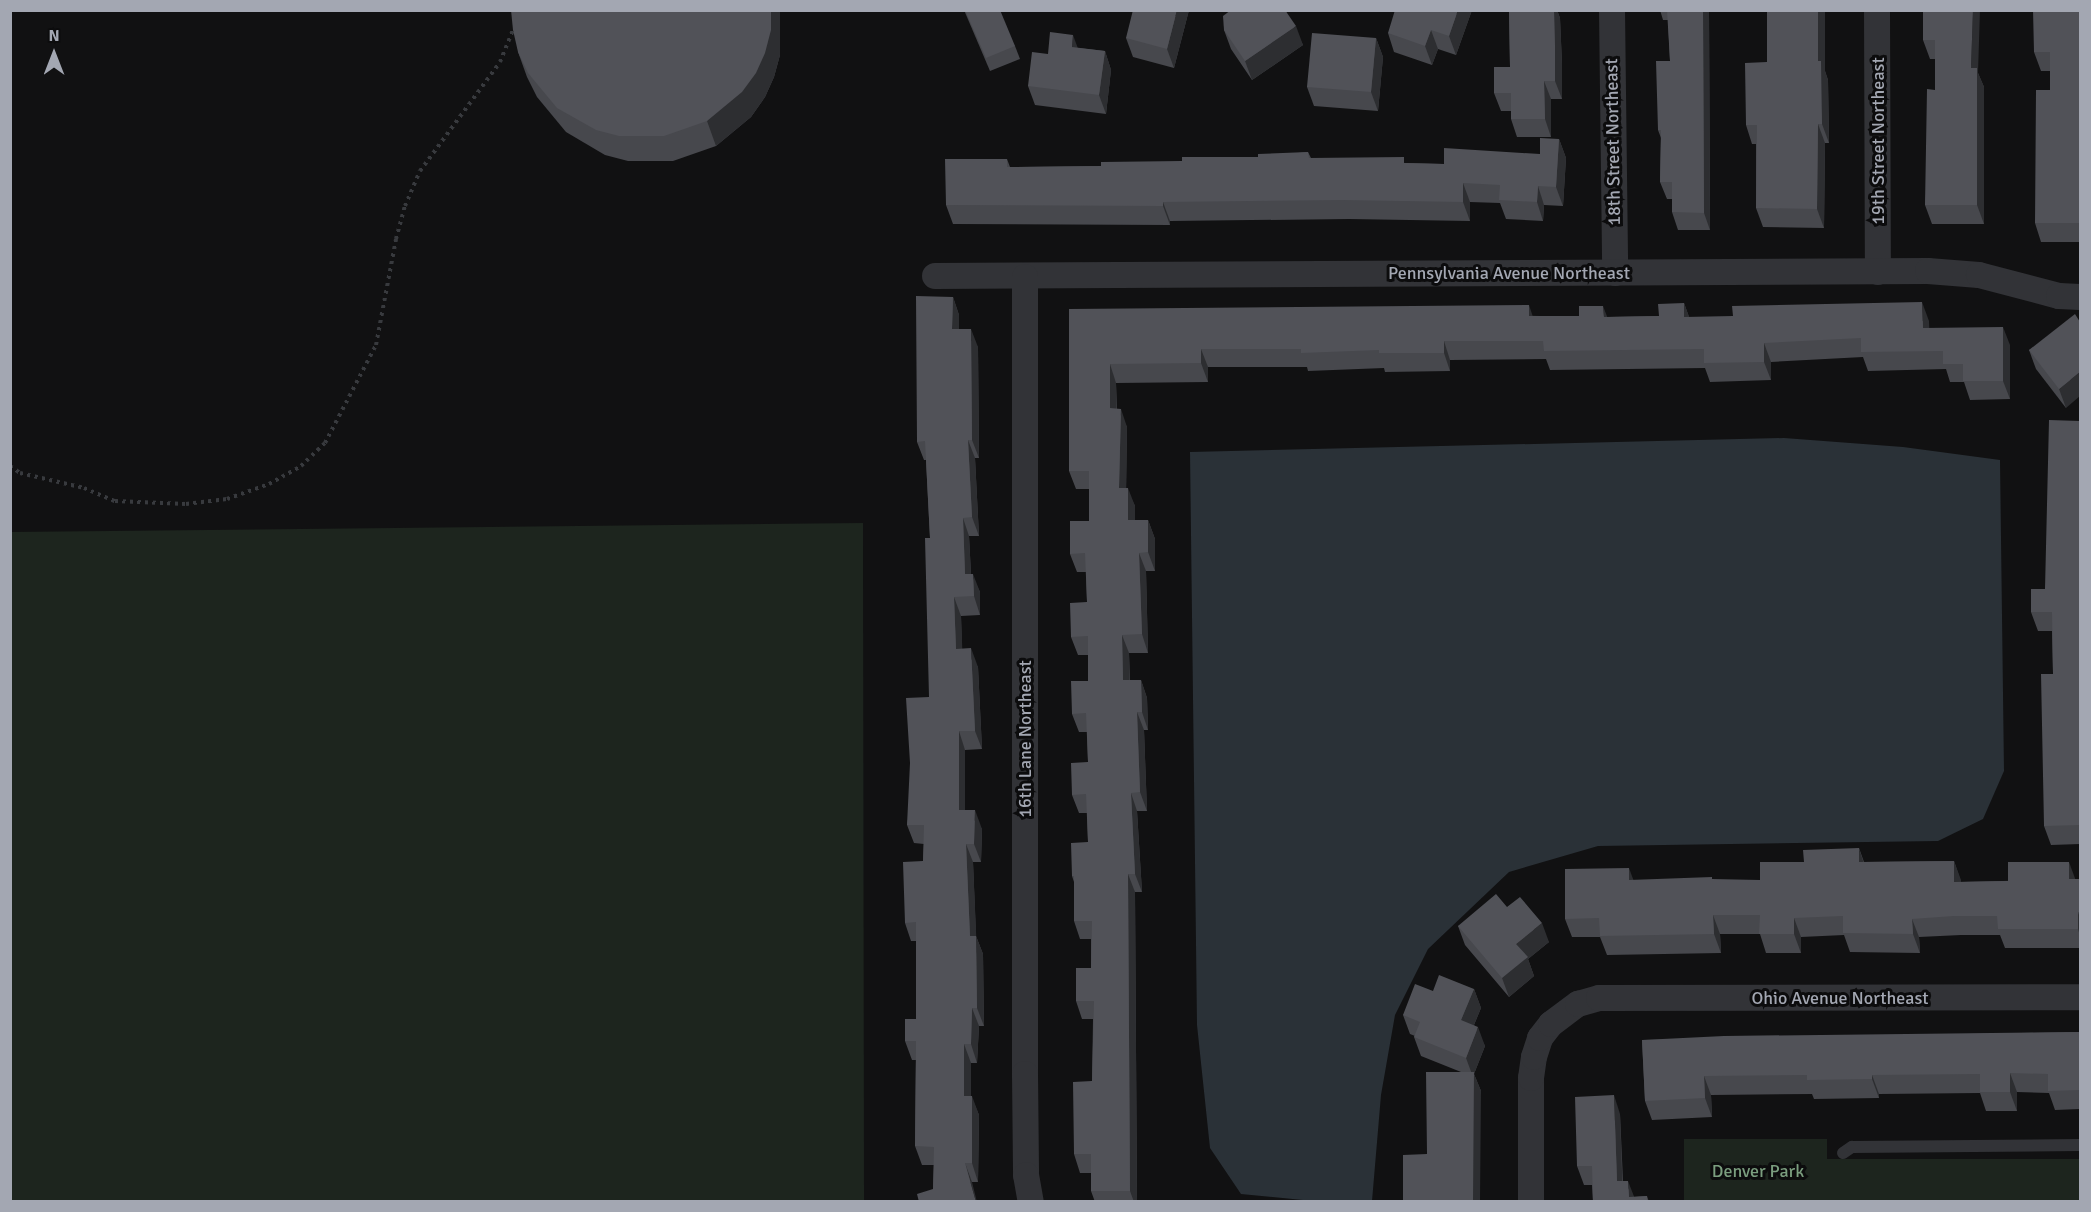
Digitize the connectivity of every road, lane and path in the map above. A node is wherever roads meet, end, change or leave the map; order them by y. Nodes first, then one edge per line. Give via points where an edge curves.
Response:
1 (1612, 10) edge
2 (1877, 10) edge
3 (515, 19) edge
4 (1878, 272) junction
5 (1615, 273) junction
6 (935, 276) dead end
7 (1025, 277) junction
8 (2080, 297) edge
9 (10, 466) edge
10 (2080, 997) edge
11 (2080, 1145) edge
12 (1843, 1153) dead end
13 (1031, 1202) edge
14 (1531, 1202) edge

1 - 5 street, 18th Street Northeast
2 - 4 street, 19th Street Northeast
3 - 9 path via 500,62 420,171 396,239 376,345 325,443 301,466 269,484 227,499 186,504 115,501
4 - 5 street, Pennsylvania Avenue Northeast
4 - 8 street, Pennsylvania Avenue Northeast via 1979,275 2059,296
5 - 7 street, Pennsylvania Avenue Northeast
6 - 7 street, Pennsylvania Avenue Northeast
7 - 13 street, 16th Lane Northeast via 1025,1085 1026,1175
10 - 14 street, Ohio Avenue Northeast via 1599,998 1572,1008 1540,1038 1531,1078
11 - 12 lane via 1852,1147

